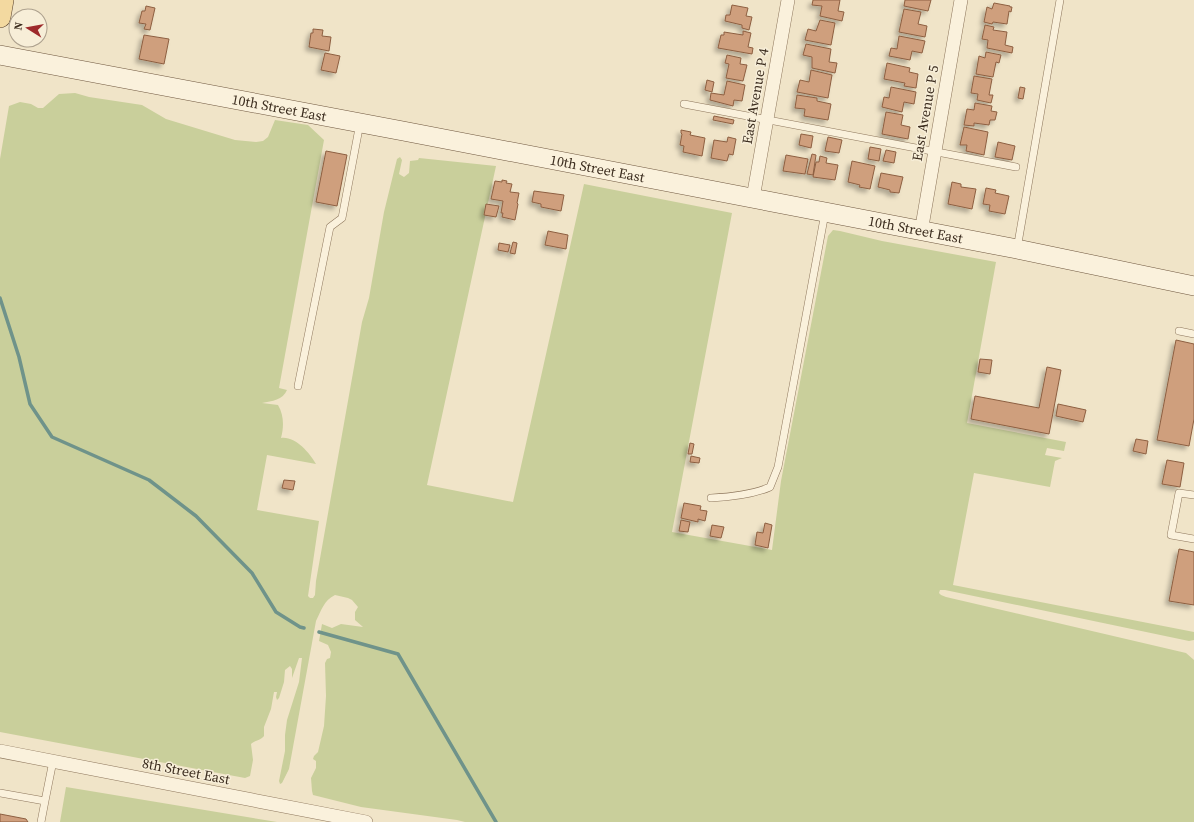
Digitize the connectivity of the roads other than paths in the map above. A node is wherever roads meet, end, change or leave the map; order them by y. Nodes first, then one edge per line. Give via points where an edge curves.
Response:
1 (3, 0) edge
2 (788, 0) edge
3 (961, 0) edge
4 (1060, 0) edge
5 (0, 17) edge
6 (0, 54) edge
7 (684, 104) dead end
8 (767, 120) junction
9 (360, 123) junction
10 (935, 151) junction
11 (1016, 167) dead end
12 (753, 198) junction
13 (825, 213) junction
14 (921, 232) junction
15 (1017, 250) junction
16 (1194, 286) edge
17 (1179, 331) dead end
18 (1194, 334) edge
19 (298, 386) dead end
20 (1194, 496) edge
21 (711, 498) dead end
22 (1194, 540) edge
23 (0, 751) edge
24 (53, 761) junction
25 (0, 793) edge
26 (45, 801) junction
27 (41, 822) edge
28 (366, 822) edge

1 - 5 main road
2 - 8 street, East Avenue P 4
3 - 10 street, East Avenue P 5
4 - 15 lane
6 - 9 main road, 10th Street East
7 - 8 lane
8 - 10 lane
8 - 12 street, East Avenue P 4
9 - 12 main road, 10th Street East
9 - 19 lane via 342,218 330,227
10 - 11 lane
10 - 14 street, East Avenue P 5
12 - 13 main road, 10th Street East
13 - 14 main road, 10th Street East
13 - 21 lane via 778,467 770,486 764,490 733,497
14 - 15 main road, 10th Street East
15 - 16 main road, 10th Street East
17 - 18 lane
20 - 22 lane via 1179,493 1171,535
23 - 24 street, 8th Street East
24 - 26 lane
24 - 28 street, 8th Street East
25 - 26 lane
26 - 27 lane

